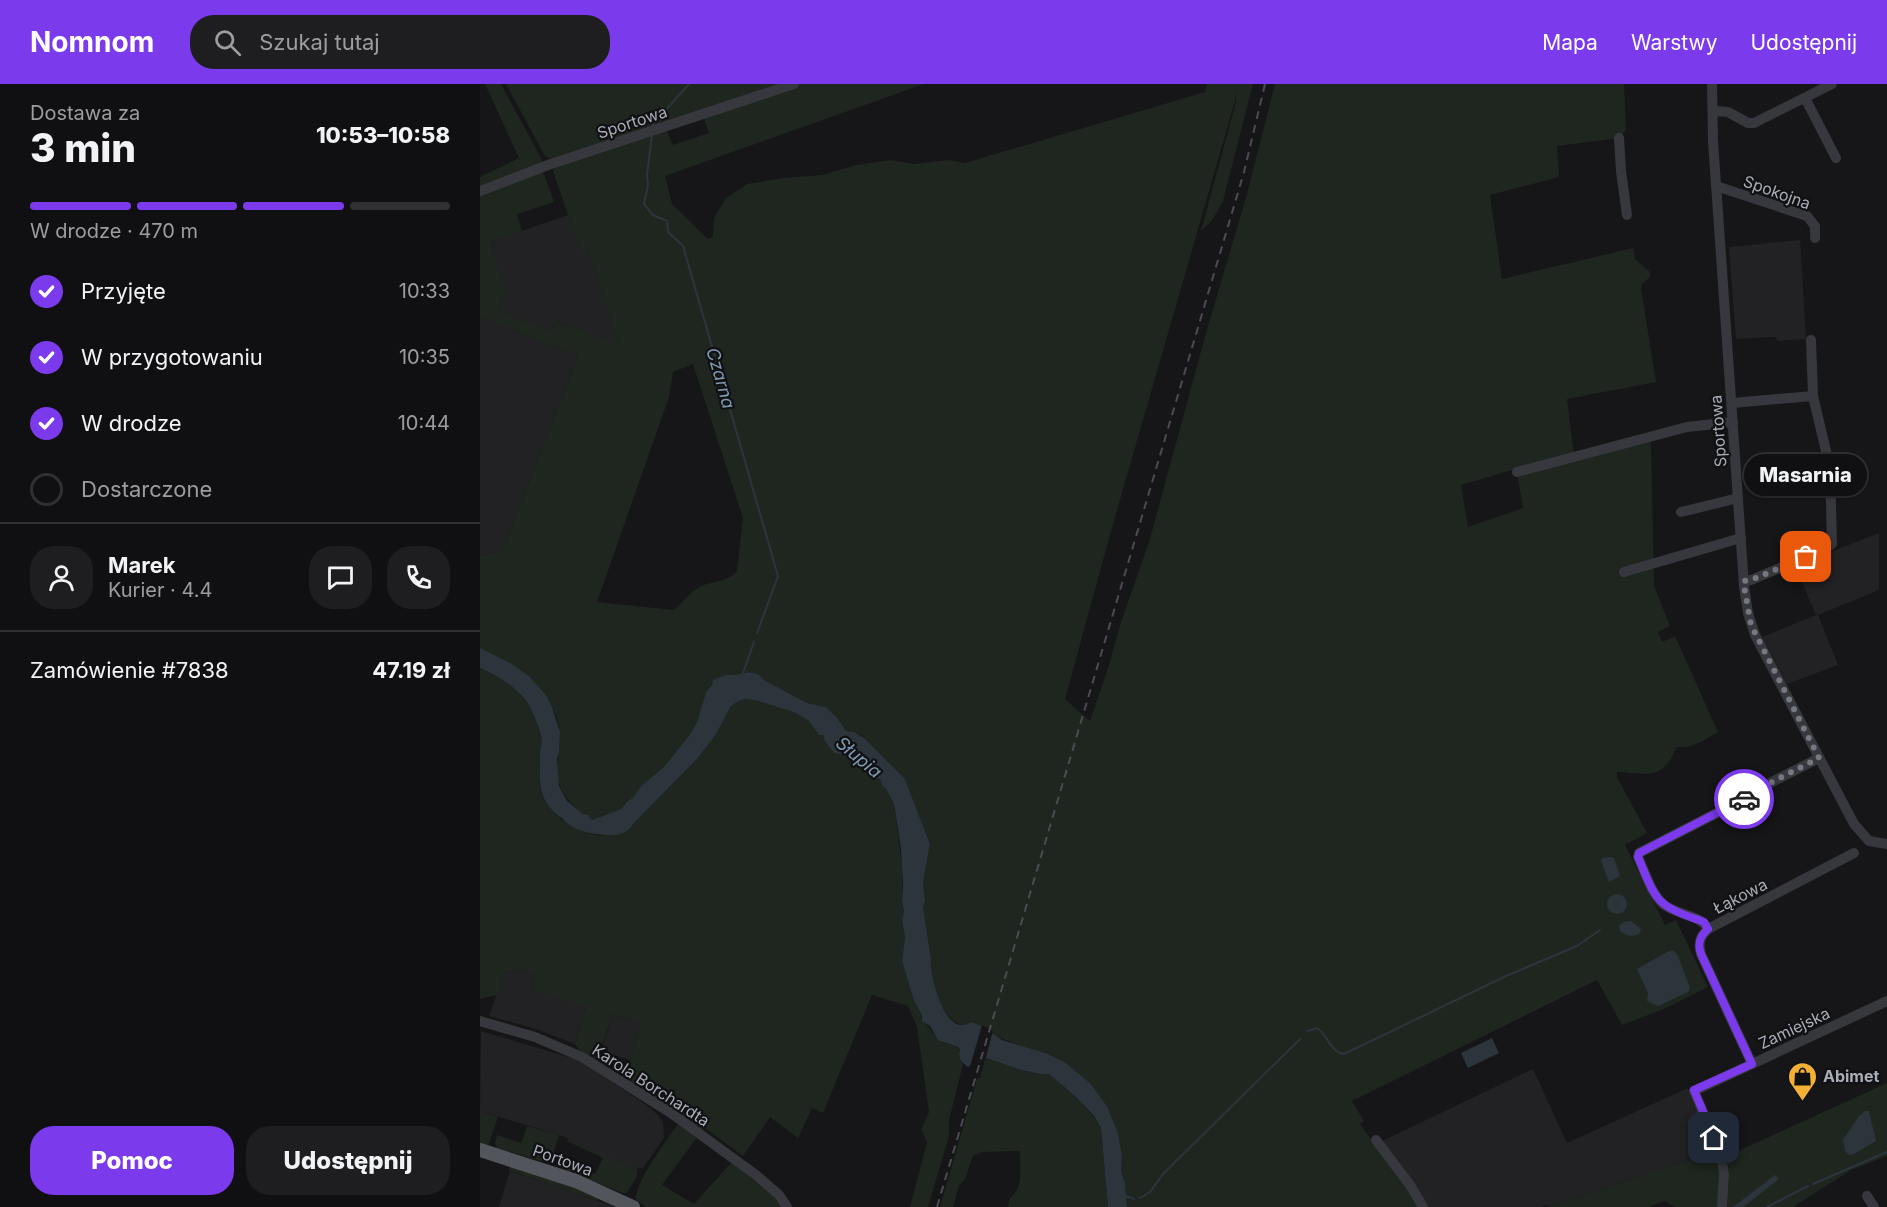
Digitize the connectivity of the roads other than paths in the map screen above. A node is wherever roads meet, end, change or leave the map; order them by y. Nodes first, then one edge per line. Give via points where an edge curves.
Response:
1 (794, 84) edge
2 (1712, 84) edge
3 (1832, 84) edge
4 (1805, 98) junction
5 (1713, 111) junction
6 (1619, 138) dead end
7 (1836, 158) dead end
8 (1716, 186) junction
9 (480, 191) edge
10 (1627, 215) dead end
11 (1815, 238) dead end
12 (1811, 340) dead end
13 (1813, 396) junction
14 (1732, 403) junction
15 (1733, 422) junction
16 (1517, 472) dead end
17 (1738, 498) junction
18 (1681, 512) dead end
19 (1741, 538) junction
20 (1624, 572) dead end
21 (1744, 581) junction
22 (1819, 758) junction
23 (1887, 844) edge
24 (1854, 853) dead end
25 (1708, 929) junction
26 (1887, 1001) edge
27 (480, 1021) edge
28 (1752, 1064) junction
29 (1376, 1140) dead end
30 (480, 1150) edge
31 (1868, 1196) dead end
32 (633, 1207) edge
33 (787, 1207) edge
34 (1423, 1207) edge
35 (1722, 1207) edge
36 (1874, 1207) edge

1 - 9 street, Sportowa
2 - 5 street, Sportowa
3 - 4 street
4 - 5 street via 1751,124 1728,112
4 - 7 street
5 - 8 street, Sportowa
6 - 10 street
8 - 11 street, Spokojna via 1806,216 1815,226
8 - 14 street, Sportowa
12 - 13 street
13 - 14 street
13 - 21 street via 1830,468 1832,544
14 - 15 street, Sportowa
15 - 16 street via 1687,427
15 - 17 street, Sportowa
17 - 18 street
17 - 19 street, Sportowa
19 - 20 street
19 - 21 street, Sportowa
21 - 22 street, Sportowa via 1751,625
22 - 23 street, Sportowa via 1861,834 1869,841
22 - 25 street via 1639,853 1662,903 1704,922
24 - 25 street, Łąkowa
25 - 28 street, Łąkowa via 1700,938 1701,954
26 - 28 street, Zamiejska
27 - 33 street, Karola Borchardta via 535,1037 582,1057 671,1113 756,1175
28 - 35 street, Zamiejska via 1694,1090 1721,1154
29 - 34 street
30 - 32 main road, Portowa via 576,1181
31 - 36 street

